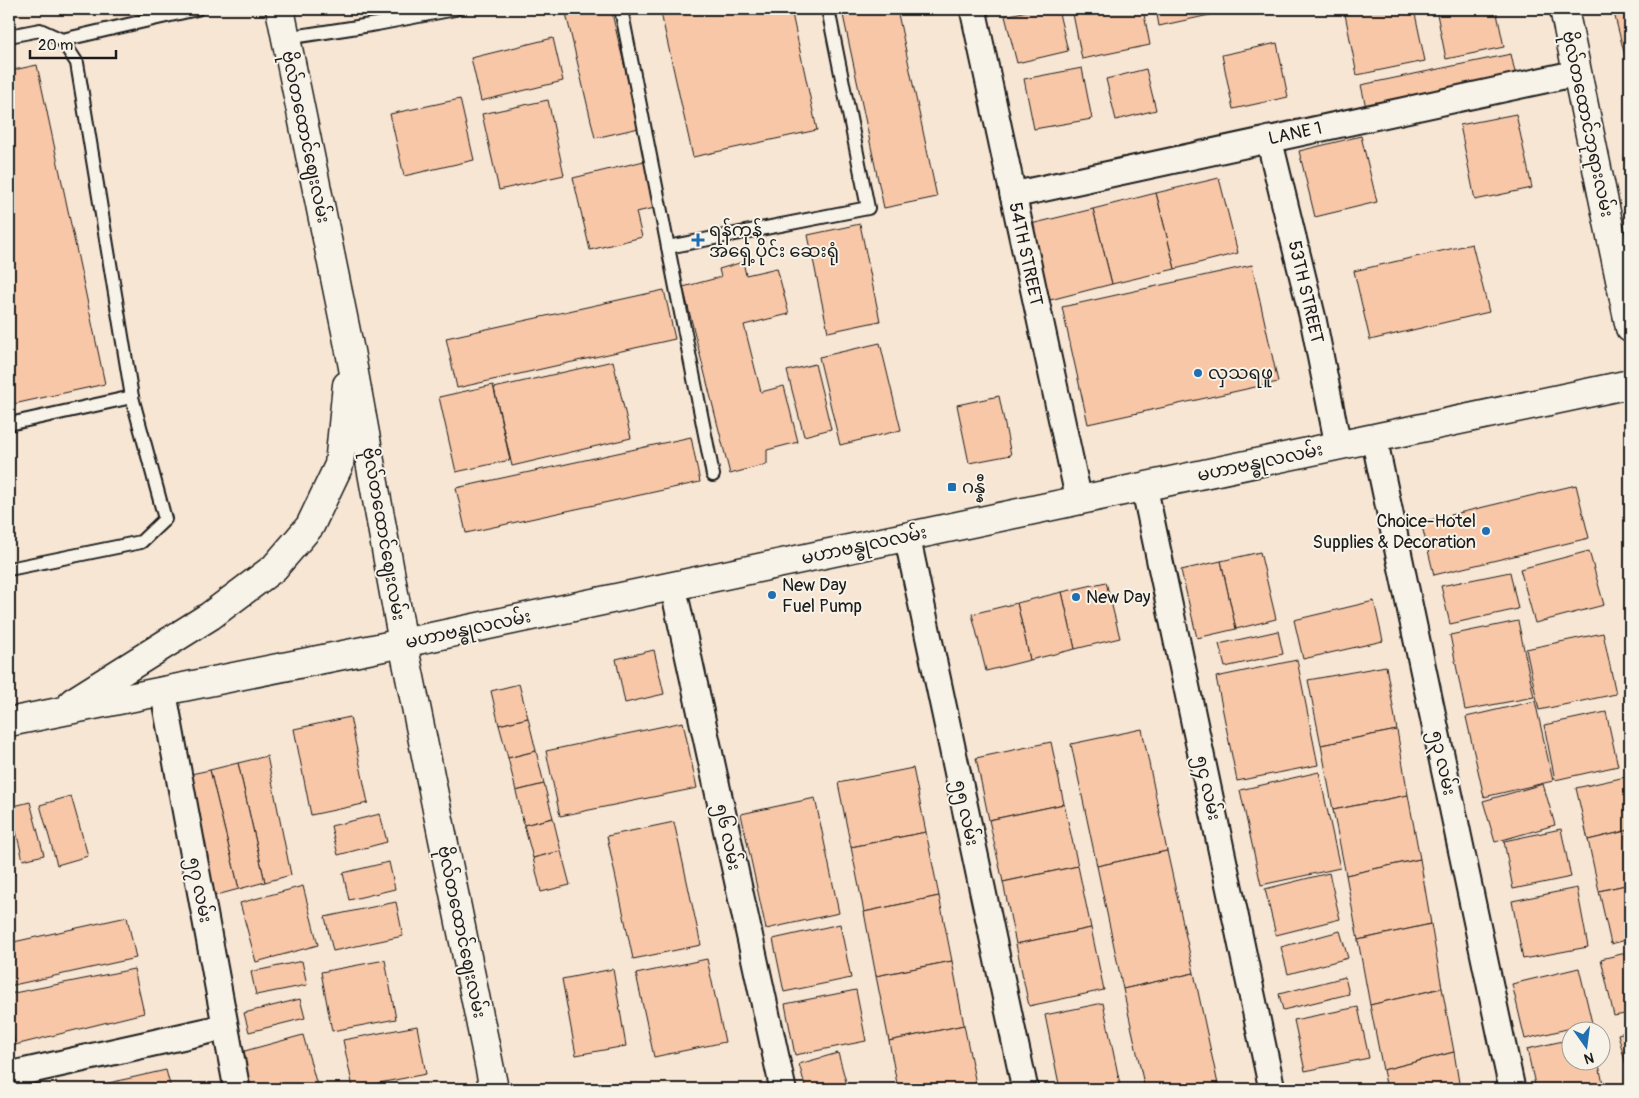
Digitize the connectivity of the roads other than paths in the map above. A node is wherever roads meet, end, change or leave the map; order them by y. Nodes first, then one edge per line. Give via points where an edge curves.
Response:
1 (196, 9) edge
2 (280, 9) edge
3 (455, 9) edge
4 (621, 9) edge
5 (828, 9) edge
6 (973, 9) edge
7 (1564, 9) edge
8 (9, 36) edge
9 (286, 38) junction
10 (62, 40) junction
11 (1577, 72) junction
12 (1268, 139) junction
13 (1013, 195) junction
14 (668, 247) junction
15 (1630, 328) edge
16 (350, 351) junction
17 (1630, 384) edge
18 (132, 397) junction
19 (9, 424) edge
20 (1374, 438) junction
21 (1338, 445) junction
22 (714, 475) dead end
23 (1144, 486) junction
24 (1079, 500) junction
25 (907, 536) junction
26 (9, 569) edge
27 (673, 586) junction
28 (403, 643) junction
29 (162, 690) junction
30 (58, 711) junction
31 (9, 722) edge
32 (225, 1027) junction
33 (9, 1075) edge
34 (237, 1089) edge
35 (494, 1089) edge
36 (783, 1089) edge
37 (1025, 1089) edge
38 (1272, 1089) edge
39 (1512, 1089) edge

1 - 10 lane
2 - 9 main road, ဗိုလ်တထောင်ဈေးလမ်း
3 - 9 lane
4 - 14 lane
5 - 14 lane via 868,208
6 - 13 street, 54TH STREET
7 - 11 main road, ဗိုလ်တထောင်ဘုရားလမ်း
8 - 10 lane via 40,30
9 - 16 main road, ဗိုလ်တထောင်ဈေးလမ်း
10 - 18 lane via 77,63
11 - 12 street, LANE 1
11 - 15 main road, ဗိုလ်တထောင်ဘုရားလမ်း
12 - 13 street, LANE 1
12 - 21 street, 53TH STREET via 1313,320
13 - 24 street, 54TH STREET
14 - 22 lane
16 - 28 main road, ဗိုလ်တထောင်ဈေးလမ်း
16 - 30 main road via 339,465 310,526 274,568 210,616
17 - 20 main road, မဟာဗန္ဓုလလမ်း
18 - 19 lane
18 - 26 lane via 165,519 141,542
20 - 21 main road, မဟာဗန္ဓုလလမ်း
20 - 39 street, ၅၃ လမ်း
21 - 23 main road, မဟာဗန္ဓုလလမ်း
23 - 24 main road, မဟာဗန္ဓုလလမ်း
23 - 38 street, ၅၄ လမ်း
24 - 25 main road, မဟာဗန္ဓုလလမ်း
25 - 27 main road, မဟာဗန္ဓုလလမ်း
25 - 37 street, ၅၅ လမ်း
27 - 28 main road, မဟာဗန္ဓုလလမ်း
27 - 36 street, ၅၆ လမ်း
28 - 29 main road, မဟာဗန္ဓုလလမ်း
28 - 35 main road, ဗိုလ်တထောင်ဈေးလမ်း
29 - 30 main road, မဟာဗန္ဓုလလမ်း
29 - 32 street, ၅၇ လမ်း
30 - 31 main road, မဟာဗန္ဓုလလမ်း
32 - 33 street
32 - 34 street, ၅၇ လမ်း

